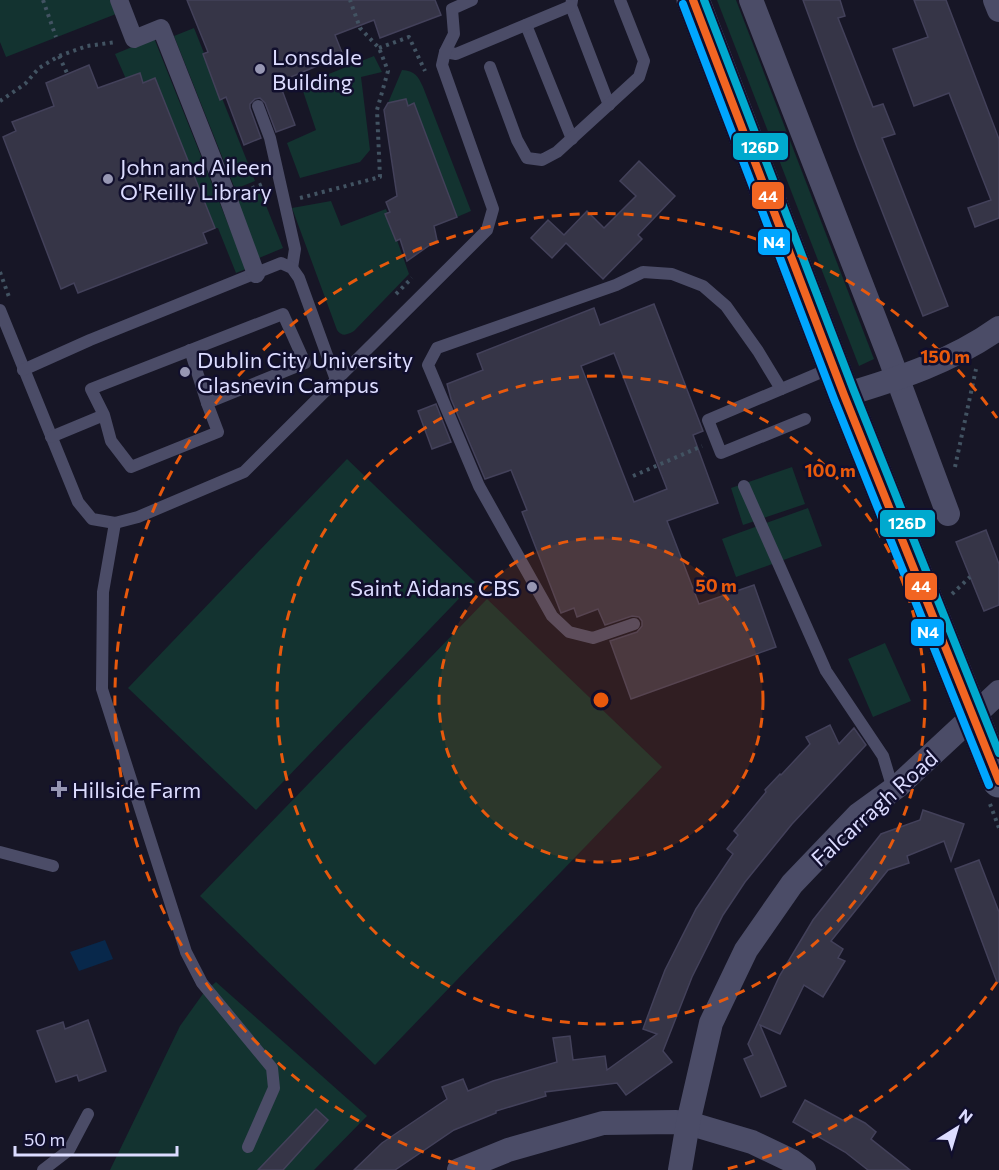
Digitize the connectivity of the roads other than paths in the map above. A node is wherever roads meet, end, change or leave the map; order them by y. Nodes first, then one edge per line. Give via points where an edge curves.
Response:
1 (119, 0) edge
2 (472, 0) edge
3 (620, 0) edge
4 (693, 0) edge
5 (751, 0) edge
6 (995, 0) edge
7 (571, 3) edge
8 (450, 4) edge
9 (999, 10) edge
10 (526, 25) junction
11 (445, 52) junction
12 (490, 67) dead end
13 (609, 105) junction
14 (258, 106) dead end
15 (572, 139) junction
16 (292, 268) junction
17 (256, 274) junction
18 (0, 310) edge
19 (999, 328) edge
20 (190, 351) junction
21 (23, 369) junction
22 (898, 379) junction
23 (336, 380) junction
24 (839, 381) junction
25 (781, 389) junction
26 (207, 403) junction
27 (104, 415) junction
28 (805, 419) dead end
29 (51, 437) junction
30 (744, 486) dead end
31 (948, 514) dead end
32 (115, 523) junction
33 (634, 624) dead end
34 (999, 692) edge
35 (974, 717) junction
36 (999, 781) edge
37 (893, 789) junction
38 (0, 852) edge
39 (53, 866) dead end
40 (88, 1114) dead end
41 (688, 1123) junction
42 (248, 1147) dead end
43 (43, 1170) edge
44 (459, 1170) edge
45 (680, 1170) edge
46 (804, 1170) edge

1 - 17 street via 134,39 161,28
2 - 8 lane
3 - 13 lane via 644,60 639,77
4 - 24 main road
5 - 22 street
6 - 9 street
7 - 10 lane
7 - 13 lane
8 - 11 lane via 454,34
10 - 11 lane via 456,54
10 - 15 lane
11 - 23 lane via 442,65 493,209 487,230
12 - 15 lane via 527,158 542,160
13 - 15 lane
14 - 16 lane via 270,138 295,249
16 - 17 lane via 281,263
16 - 23 lane
17 - 21 lane
18 - 21 lane
19 - 22 street via 978,343
20 - 26 lane
20 - 26 lane via 283,314 305,363
20 - 27 lane via 91,389
21 - 29 lane
22 - 24 street
22 - 31 street
23 - 32 lane via 244,472
24 - 25 lane
24 - 35 main road
25 - 28 lane via 708,420 721,453
25 - 33 lane via 726,306 703,285 672,274 643,272 438,348 428,365 479,486 552,616 569,632 593,638
26 - 27 lane via 218,432 131,466 111,441
27 - 29 lane
29 - 32 lane via 78,502 92,519
30 - 37 lane via 826,671 883,756
32 - 42 lane via 103,592 102,688 186,952 202,983 272,1068 274,1088
34 - 35 street, Falcarragh Road
35 - 36 main road
35 - 37 street, Falcarragh Road
37 - 41 street, Falcarragh Road via 858,815 792,884 746,950 711,1023
38 - 39 lane
40 - 43 lane via 69,1150
41 - 44 street via 603,1123 508,1150
41 - 45 street, Falcarragh Road
41 - 46 street via 752,1142

